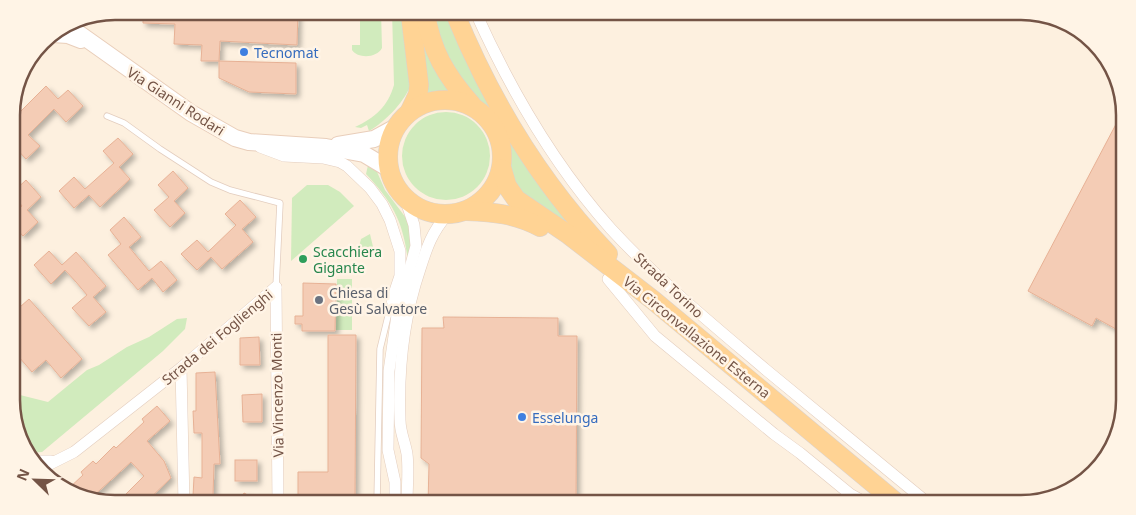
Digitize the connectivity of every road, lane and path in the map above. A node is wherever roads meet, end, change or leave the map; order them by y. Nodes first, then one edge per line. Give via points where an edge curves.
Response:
1 (411, 20) edge
2 (426, 20) edge
3 (458, 20) edge
4 (479, 20) edge
5 (74, 30) edge
6 (64, 35) edge
7 (92, 44) junction
8 (473, 106) junction
9 (410, 111) junction
10 (107, 116) dead end
11 (396, 127) junction
12 (249, 142) junction
13 (326, 147) junction
14 (389, 169) junction
15 (502, 169) junction
16 (405, 198) junction
17 (467, 211) junction
18 (447, 215) junction
19 (608, 279) junction
20 (276, 287) junction
21 (392, 300) junction
22 (653, 300) junction
23 (397, 315) junction
24 (181, 368) junction
25 (383, 450) junction
26 (60, 458) edge
27 (182, 495) edge
28 (278, 495) edge
29 (378, 495) edge
30 (395, 495) edge
31 (407, 495) edge
32 (852, 495) edge
33 (869, 495) edge
34 (887, 495) edge
35 (918, 495) edge

1 - 9 main road via 419,85
2 - 8 main road via 441,64
3 - 22 main road via 480,70 541,171 606,253
4 - 35 street, Strada Torino via 526,113 610,228 706,320
5 - 7 street, Via Gianni Rodari
6 - 7 street, Via Gianni Rodari
7 - 12 street, Via Gianni Rodari via 190,113 220,131
8 - 9 main road via 456,100 438,100
8 - 15 main road via 499,135
9 - 11 main road
10 - 20 lane, Strada dei Foglienghi via 124,123 211,182 280,203
11 - 13 street, Via Gianni Rodari via 374,139
11 - 14 main road via 390,139
12 - 13 street, Via Gianni Rodari
12 - 21 street via 284,156 340,162 370,188 390,220 400,251 400,276
13 - 14 street, Via Gianni Rodari via 364,154
14 - 16 main road via 396,187
15 - 17 main road via 492,191
15 - 22 main road, Via Circonvallazione Esterna via 507,186 516,199 564,231
16 - 18 main road via 425,211
16 - 23 street via 414,225 416,246
17 - 18 main road
17 - 19 main road, Via Circonvallazione Esterna via 506,214 529,221
18 - 31 street via 433,232 409,306 403,337 400,422 408,465
19 - 32 street, Via Circonvallazione Esterna via 655,336
19 - 33 main road, Via Circonvallazione Esterna
20 - 24 street, Strada dei Foglienghi
20 - 28 street, Via Vincenzo Monti
21 - 23 street
21 - 25 lane via 380,349
22 - 34 main road, Via Circonvallazione Esterna
23 - 25 street
24 - 26 street, Strada dei Foglienghi via 74,452
24 - 27 street
25 - 29 lane
25 - 30 street via 395,482

